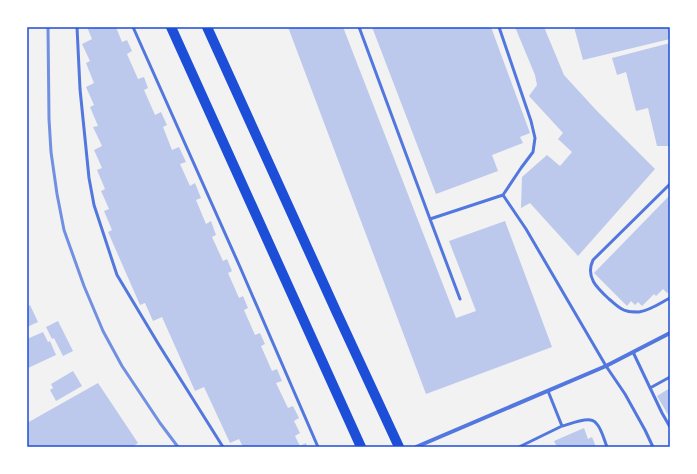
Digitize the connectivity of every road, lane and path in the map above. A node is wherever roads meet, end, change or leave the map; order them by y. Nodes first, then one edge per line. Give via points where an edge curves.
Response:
1 (77, 27) edge
2 (133, 27) edge
3 (171, 27) edge
4 (207, 27) edge
5 (358, 27) edge
6 (499, 27) edge
7 (670, 184) edge
8 (503, 195) junction
9 (430, 219) junction
10 (670, 298) edge
11 (460, 299) dead end
12 (670, 333) edge
13 (633, 352) junction
14 (606, 366) junction
15 (670, 377) edge
16 (650, 388) junction
17 (548, 391) junction
18 (562, 426) junction
19 (670, 427) edge
20 (223, 447) edge
21 (318, 447) edge
22 (361, 447) edge
23 (399, 447) edge
24 (416, 447) edge
25 (519, 447) edge
26 (607, 447) edge
27 (653, 447) edge

1 - 20 lane via 89,178 94,205 117,275
2 - 21 lane
3 - 22 main road
4 - 23 main road
5 - 9 lane
6 - 8 lane via 535,138 533,152
7 - 10 lane via 593,260 590,271 598,289 626,311 652,309
8 - 9 lane
8 - 14 lane via 526,229
9 - 11 lane
12 - 13 street
13 - 14 street
13 - 16 lane
14 - 17 street
14 - 27 lane
15 - 16 lane
16 - 19 lane
17 - 18 lane
17 - 24 street
18 - 25 lane
18 - 26 lane via 587,419 593,420 598,424

